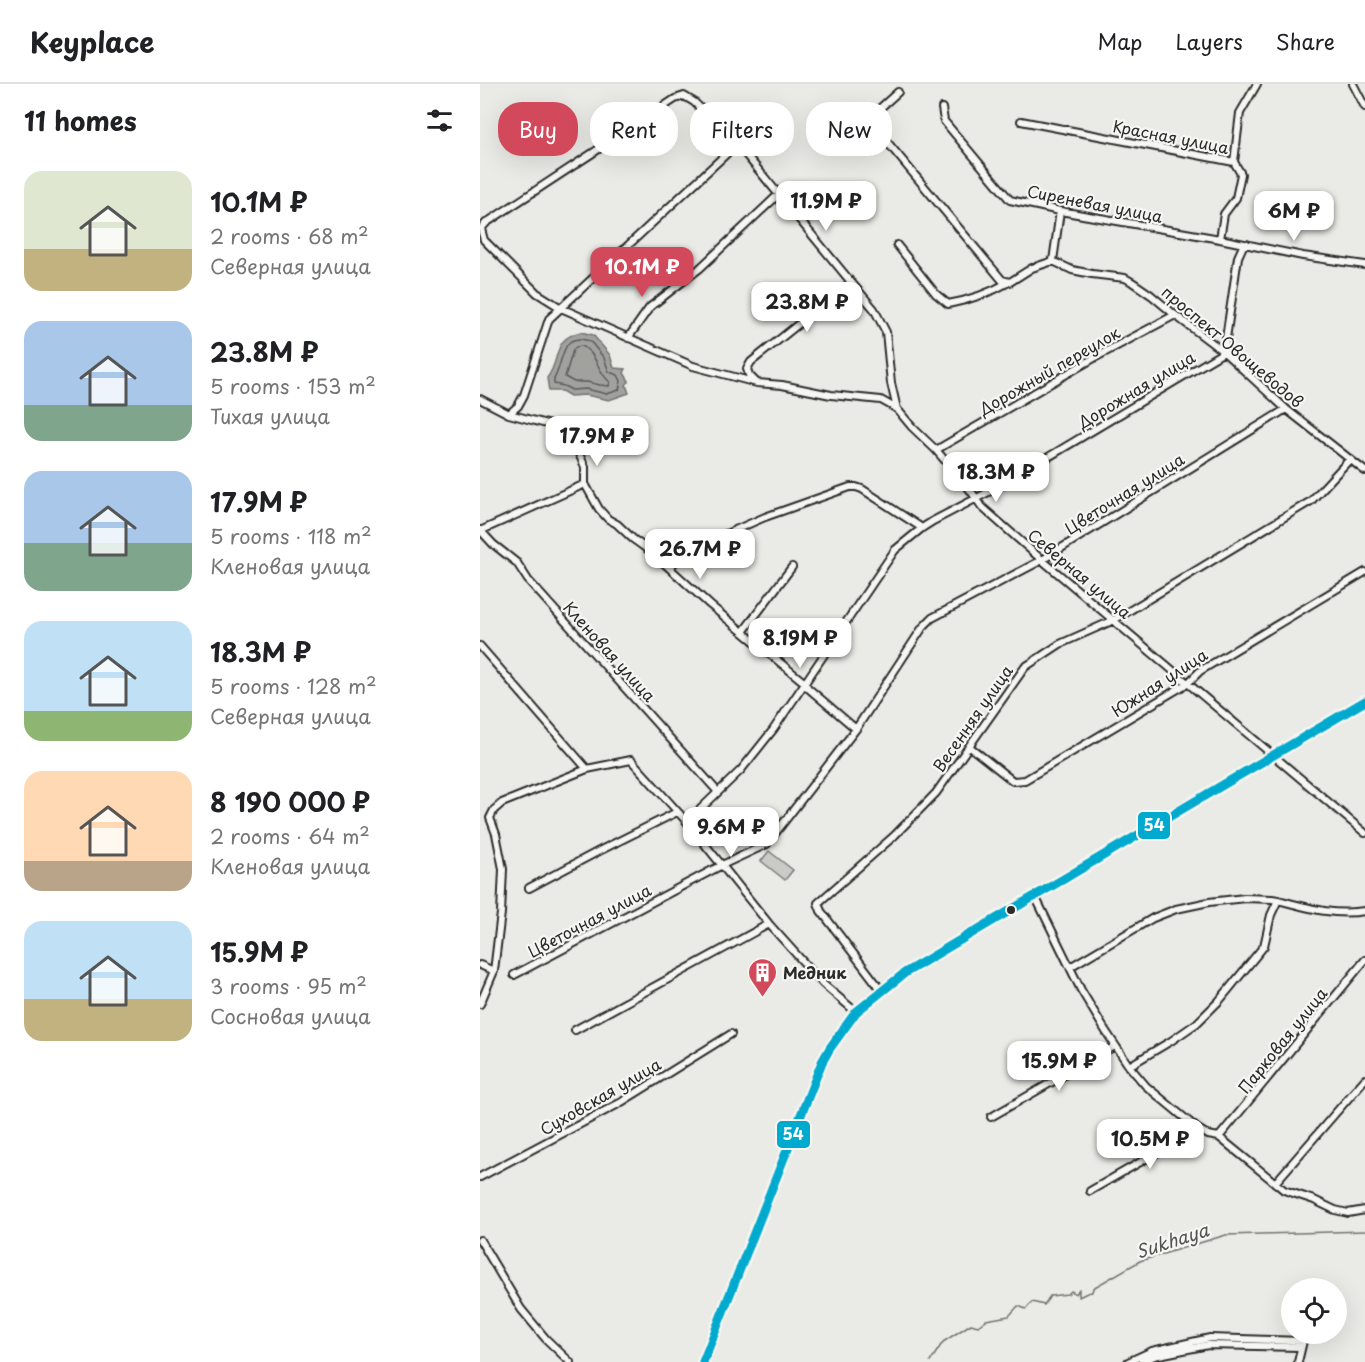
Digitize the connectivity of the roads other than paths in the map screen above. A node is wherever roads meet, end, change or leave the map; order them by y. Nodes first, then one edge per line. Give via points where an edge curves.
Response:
1 (1257, 84) edge
2 (1353, 84) edge
3 (898, 92) dead end
4 (694, 102) edge
5 (1365, 107) edge
6 (942, 108) dead end
7 (1021, 121) dead end
8 (724, 156) edge
9 (747, 156) edge
10 (1234, 162) junction
11 (779, 194) junction
12 (1060, 211) junction
13 (481, 229) edge
14 (1220, 239) junction
15 (897, 244) dead end
16 (1247, 244) junction
17 (1053, 261) junction
18 (1365, 265) edge
19 (851, 282) junction
20 (1010, 282) junction
21 (561, 308) junction
22 (1175, 315) junction
23 (628, 338) junction
24 (1224, 352) junction
25 (757, 383) junction
26 (480, 399) edge
27 (897, 409) junction
28 (1286, 409) junction
29 (509, 414) junction
30 (936, 450) junction
31 (1350, 459) junction
32 (1365, 471) edge
33 (585, 484) junction
34 (976, 498) junction
35 (922, 528) junction
36 (480, 530) edge
37 (1042, 560) junction
38 (792, 567) dead end
39 (669, 568) junction
40 (1365, 572) edge
41 (1113, 620) junction
42 (743, 632) junction
43 (480, 646) edge
44 (805, 683) junction
45 (1188, 683) junction
46 (1365, 701) edge
47 (856, 729) junction
48 (970, 747) junction
49 (1272, 756) junction
50 (587, 770) junction
51 (718, 792) junction
52 (677, 812) junction
53 (687, 822) junction
54 (1365, 833) edge
55 (722, 865) junction
56 (529, 888) dead end
57 (1035, 896) junction
58 (1278, 900) junction
59 (1365, 911) edge
60 (769, 924) junction
61 (1365, 960) edge
62 (480, 965) edge
63 (1070, 967) junction
64 (494, 971) junction
65 (514, 975) dead end
66 (882, 991) junction
67 (480, 1005) edge
68 (856, 1012) junction
69 (575, 1030) dead end
70 (731, 1034) dead end
71 (1115, 1046) junction
72 (1129, 1066) junction
73 (1365, 1079) edge
74 (991, 1118) dead end
75 (1198, 1129) junction
76 (1219, 1137) junction
77 (480, 1177) edge
78 (1275, 1184) junction
79 (1090, 1191) dead end
80 (1365, 1210) edge
81 (480, 1240) edge
82 (1281, 1343) edge
83 (1302, 1344) joint
84 (570, 1362) edge
85 (703, 1362) edge
86 (1128, 1362) edge
87 (1142, 1362) edge
88 (1298, 1362) edge

1 - 10 street via 1240,113
2 - 5 street
3 - 20 street via 868,119 1002,280
4 - 13 street via 684,96 675,99
6 - 12 street, Сиреневая улица via 944,121 1010,200
7 - 10 street, Красная улица
8 - 21 street
9 - 11 street
10 - 14 street, Красная улица via 1241,174 1236,198 1224,214
11 - 19 street
11 - 23 street via 699,269 650,307
12 - 14 street, Сиреневая улица
12 - 17 street
13 - 21 street, Северная улица via 484,240 511,268 537,293
14 - 16 street, Сиреневая улица
15 - 20 street via 948,304
16 - 18 street, Сиреневая улица
16 - 24 street via 1238,257
17 - 20 street
17 - 22 street, проспект Овощеводов via 1072,270 1125,278
19 - 25 street via 751,362 747,369
19 - 27 street via 874,309 886,332
21 - 23 street, Северная улица
21 - 29 street via 549,320 524,395
22 - 24 street, проспект Овощеводов
22 - 30 street, Дорожный переулок
23 - 25 street, Северная улица via 693,366
24 - 28 street, проспект Овощеводов
24 - 34 street, Дорожная улица
25 - 27 street, Северная улица via 880,400
26 - 29 street
27 - 30 street, Северная улица
28 - 31 street, проспект Овощеводов
28 - 37 street, Цветочная улица
29 - 33 street via 554,426 575,445 585,467
30 - 34 street, Северная улица
31 - 32 street, проспект Овощеводов
31 - 41 street, Весенняя улица via 1311,501
33 - 36 street, Кленовая улица
33 - 39 street via 608,519
34 - 35 street, Дорожная улица
34 - 37 street, Северная улица
35 - 39 street via 862,489 850,487 696,547
35 - 44 street, Дорожная улица via 895,550
36 - 51 street, Кленовая улица via 517,563
37 - 41 street, Северная улица
37 - 47 street, Цветочная улица via 932,618
38 - 42 street
39 - 42 street
40 - 45 street, Южная улица via 1200,671
41 - 45 street, Северная улица
41 - 48 street, Весенняя улица via 1060,644 1025,667
42 - 44 street
43 - 50 street
44 - 47 street
44 - 51 street, Дорожная улица via 773,730
45 - 48 street, Южная улица via 1026,780 1013,781
45 - 49 street, Северная улица
46 - 49 street
47 - 55 street, Цветочная улица via 767,844
48 - 66 street, Весенняя улица via 936,793 903,827 818,903
49 - 54 street, Северная улица
49 - 57 street
50 - 52 street via 631,760
50 - 64 street via 502,803 490,818 502,869
51 - 53 street, Дорожная улица
52 - 53 street
52 - 56 street
53 - 55 street
55 - 60 street
55 - 65 street, Цветочная улица
57 - 63 street
57 - 66 street via 906,972
58 - 59 street via 1324,911
58 - 63 street via 1245,898 1176,909 1153,918
58 - 72 street via 1264,946 1219,1001 1197,1023
60 - 68 street via 823,984
60 - 69 street
61 - 76 street, Парковая улица
62 - 64 street
63 - 71 street
64 - 67 street
66 - 68 street
68 - 85 street via 830,1048 813,1082
70 - 77 street, Суховская улица via 620,1104
71 - 72 street
71 - 74 street
72 - 75 street via 1146,1086
73 - 78 street
75 - 76 street
75 - 79 street
76 - 78 street
78 - 80 street via 1335,1210
81 - 84 street via 521,1309
82 - 86 street via 1210,1338 1152,1351
83 - 87 street via 1208,1345
83 - 88 street

